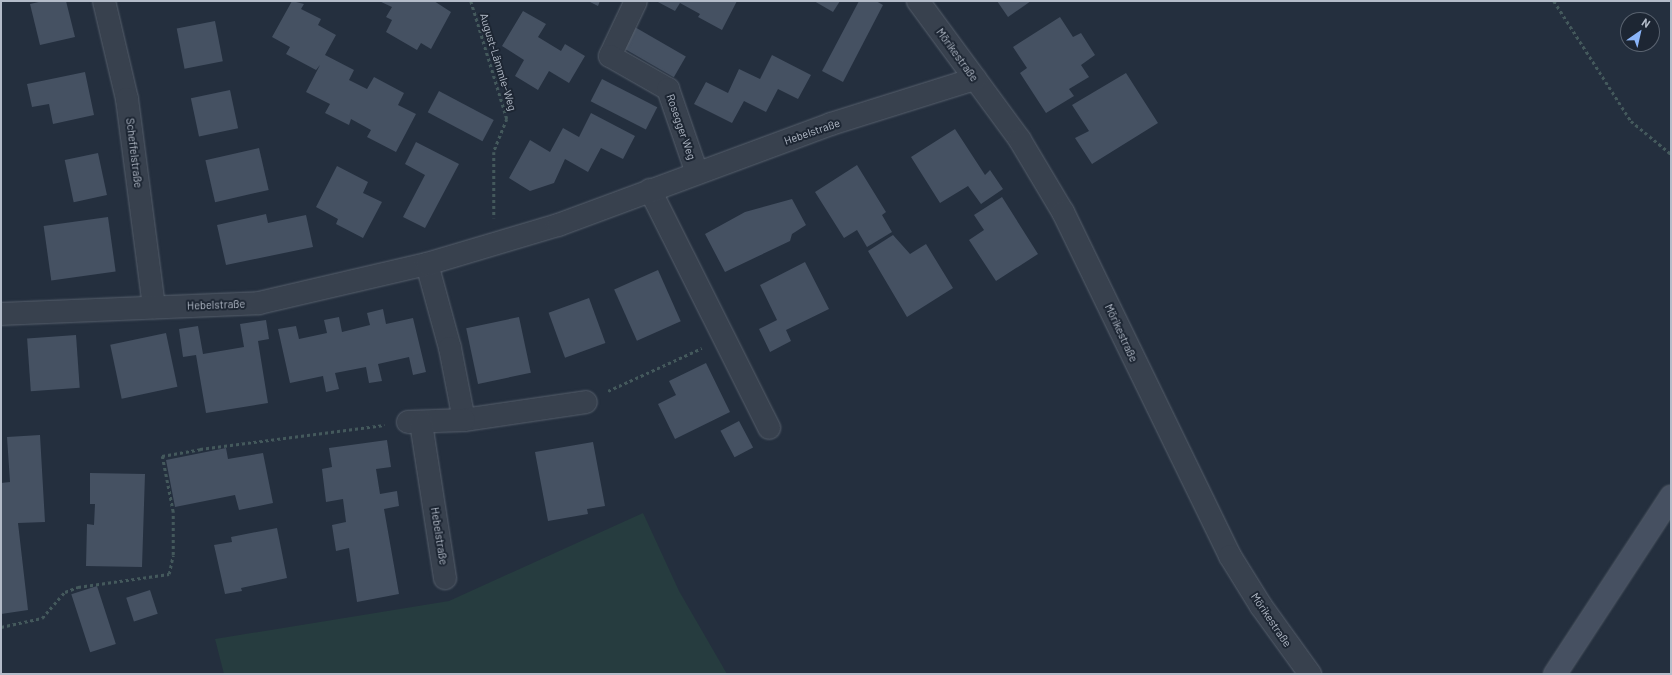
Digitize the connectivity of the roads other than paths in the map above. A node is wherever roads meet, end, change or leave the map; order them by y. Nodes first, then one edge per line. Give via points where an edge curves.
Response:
1 (104, 1) edge
2 (636, 1) edge
3 (918, 1) edge
4 (975, 79) junction
5 (697, 172) junction
6 (650, 190) junction
7 (427, 264) junction
8 (154, 307) junction
9 (1, 314) edge
10 (586, 402) road end
11 (464, 420) junction
12 (770, 428) dead end
13 (1671, 497) edge
14 (445, 578) dead end
15 (1310, 674) edge
16 (1555, 674) edge

1 - 8 street, Scheffelstraße via 127,99
2 - 5 street, Rosegger Weg via 610,56 668,89
3 - 4 street, Mörikestraße
4 - 5 street, Hebelstraße via 831,124
4 - 15 street, Mörikestraße via 1020,140 1063,212 1230,556 1265,612
5 - 6 street, Hebelstraße
6 - 7 street, Hebelstraße via 558,225
6 - 12 street
7 - 8 street, Hebelstraße via 259,303
7 - 11 street via 450,348
8 - 9 street, Hebelstraße
10 - 11 street
11 - 14 street, Hebelstraße via 414,422
13 - 16 main road

